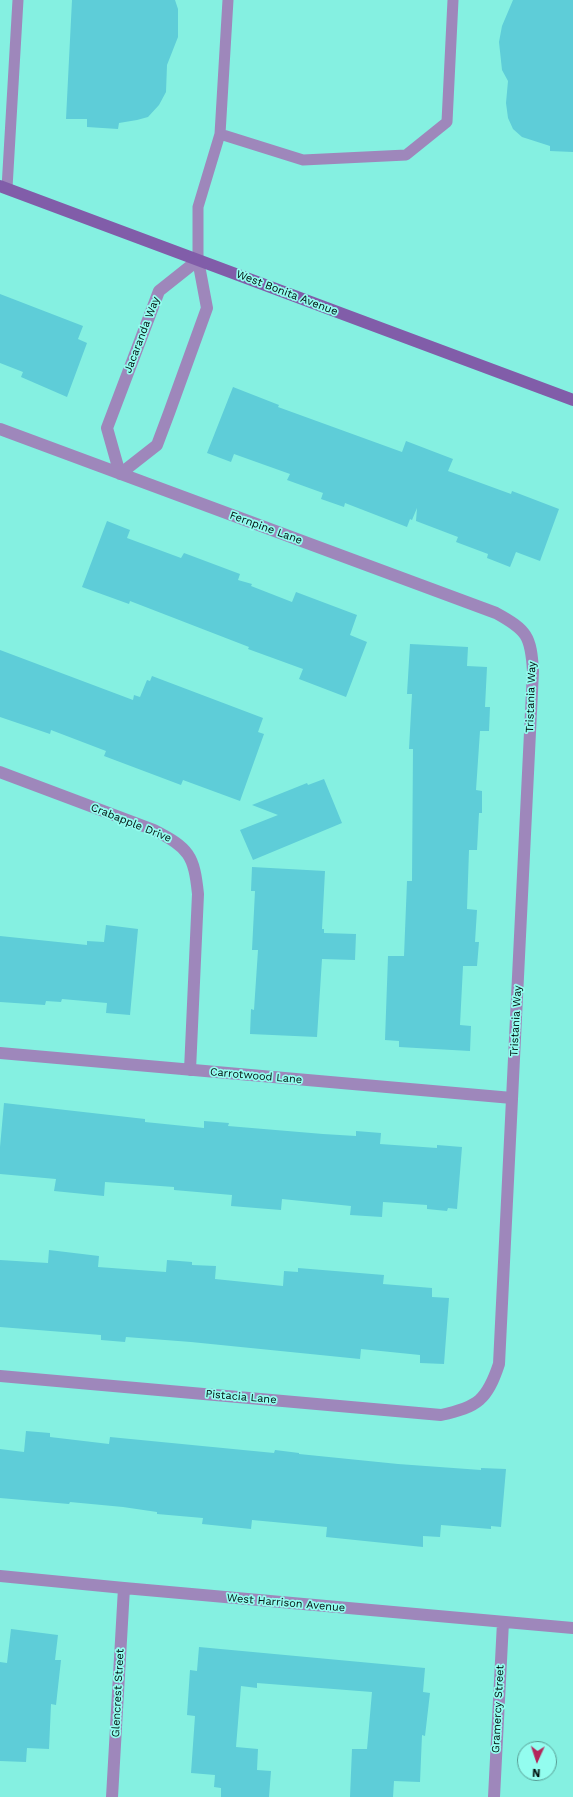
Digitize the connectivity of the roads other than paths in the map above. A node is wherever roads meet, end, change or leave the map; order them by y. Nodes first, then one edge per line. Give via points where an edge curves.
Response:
1 (18, 0) edge
2 (228, 0) edge
3 (453, 0) edge
4 (220, 134) junction
5 (3, 187) edge
6 (198, 260) junction
7 (573, 400) edge
8 (0, 429) edge
9 (120, 474) junction
10 (527, 635) joint
11 (0, 772) edge
12 (0, 1053) edge
13 (190, 1070) junction
14 (512, 1098) junction
15 (0, 1376) edge
16 (480, 1402) joint
17 (0, 1576) edge
18 (124, 1588) junction
19 (503, 1622) junction
20 (573, 1628) edge
21 (112, 1797) edge
22 (494, 1797) edge

1 - 5 lane
2 - 4 lane
3 - 4 lane via 448,122 406,155 303,160
4 - 6 lane via 198,207
5 - 6 main road, West Bonita Avenue
6 - 7 main road, West Bonita Avenue
6 - 9 street via 207,308 169,413 157,445
6 - 9 street, Jacaranda Way via 159,291 107,428
8 - 9 street, Fernpine Lane
9 - 10 street, Fernpine Lane via 496,613
10 - 14 street, Tristania Way via 534,671
11 - 13 street, Crabapple Drive via 154,830 178,842 189,855 196,870 198,894
12 - 13 street, Carrotwood Lane
13 - 14 street, Carrotwood Lane
14 - 16 street, Tristania Way via 499,1364 492,1384
15 - 16 street, Pistacia Lane via 441,1415 461,1411
17 - 18 street, West Harrison Avenue
18 - 19 street, West Harrison Avenue
18 - 21 street, Glencrest Street
19 - 20 street, West Harrison Avenue
19 - 22 street, Gramercy Street

